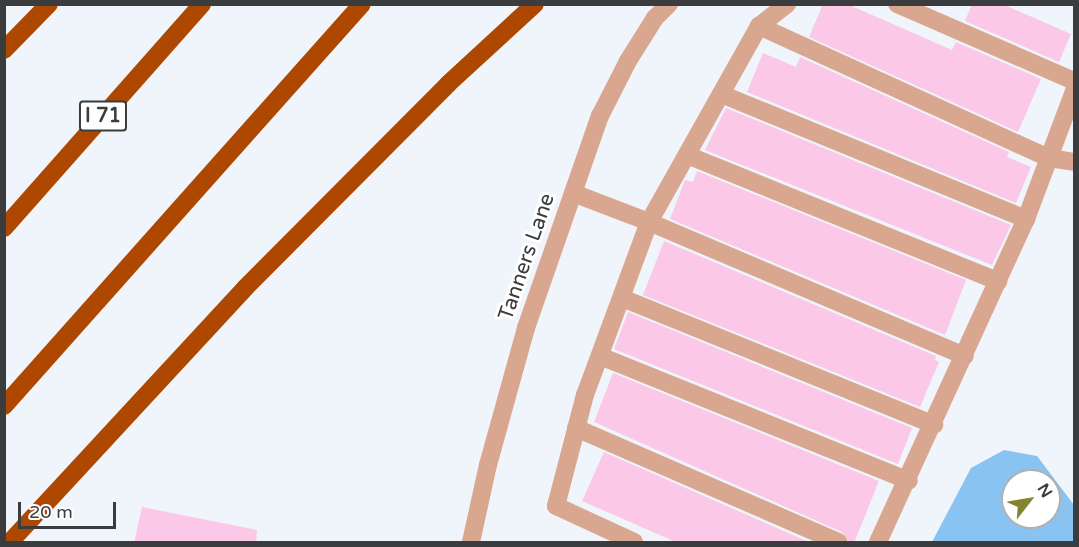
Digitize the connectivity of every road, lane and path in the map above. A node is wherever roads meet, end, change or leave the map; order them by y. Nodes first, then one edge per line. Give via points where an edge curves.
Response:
1 (49, 4) edge
2 (202, 4) edge
3 (362, 4) edge
4 (535, 4) edge
5 (669, 4) edge
6 (787, 4) edge
7 (897, 4) edge
8 (759, 26) junction
9 (4, 50) edge
10 (1074, 81) edge
11 (1074, 91) edge
12 (721, 94) junction
13 (687, 155) junction
14 (1049, 158) junction
15 (1074, 162) edge
16 (573, 193) junction
17 (1026, 219) junction
18 (649, 222) junction
19 (4, 228) edge
20 (998, 281) junction
21 (622, 297) junction
22 (600, 356) junction
23 (965, 356) junction
24 (4, 406) edge
25 (934, 425) junction
26 (576, 428) junction
27 (909, 481) junction
28 (10, 543) edge
29 (471, 543) edge
30 (634, 543) edge
31 (838, 543) edge
32 (878, 543) edge

1 - 9 highway
2 - 19 highway, I 71
3 - 24 highway
4 - 28 highway via 448,84 246,288
5 - 16 street, Tanners Lane via 655,18 628,61 600,116
6 - 8 street
7 - 10 street
8 - 12 street
8 - 14 street
11 - 14 street
12 - 13 street
12 - 17 street
13 - 18 street
13 - 20 street
14 - 15 street
14 - 17 street
16 - 18 street
16 - 29 street, Tanners Lane via 523,340
17 - 20 street
18 - 21 street
18 - 23 street
20 - 23 street
21 - 22 street
21 - 25 street
22 - 26 street
22 - 27 street
23 - 25 street
25 - 27 street
26 - 30 street via 556,506
26 - 31 street
27 - 32 street

